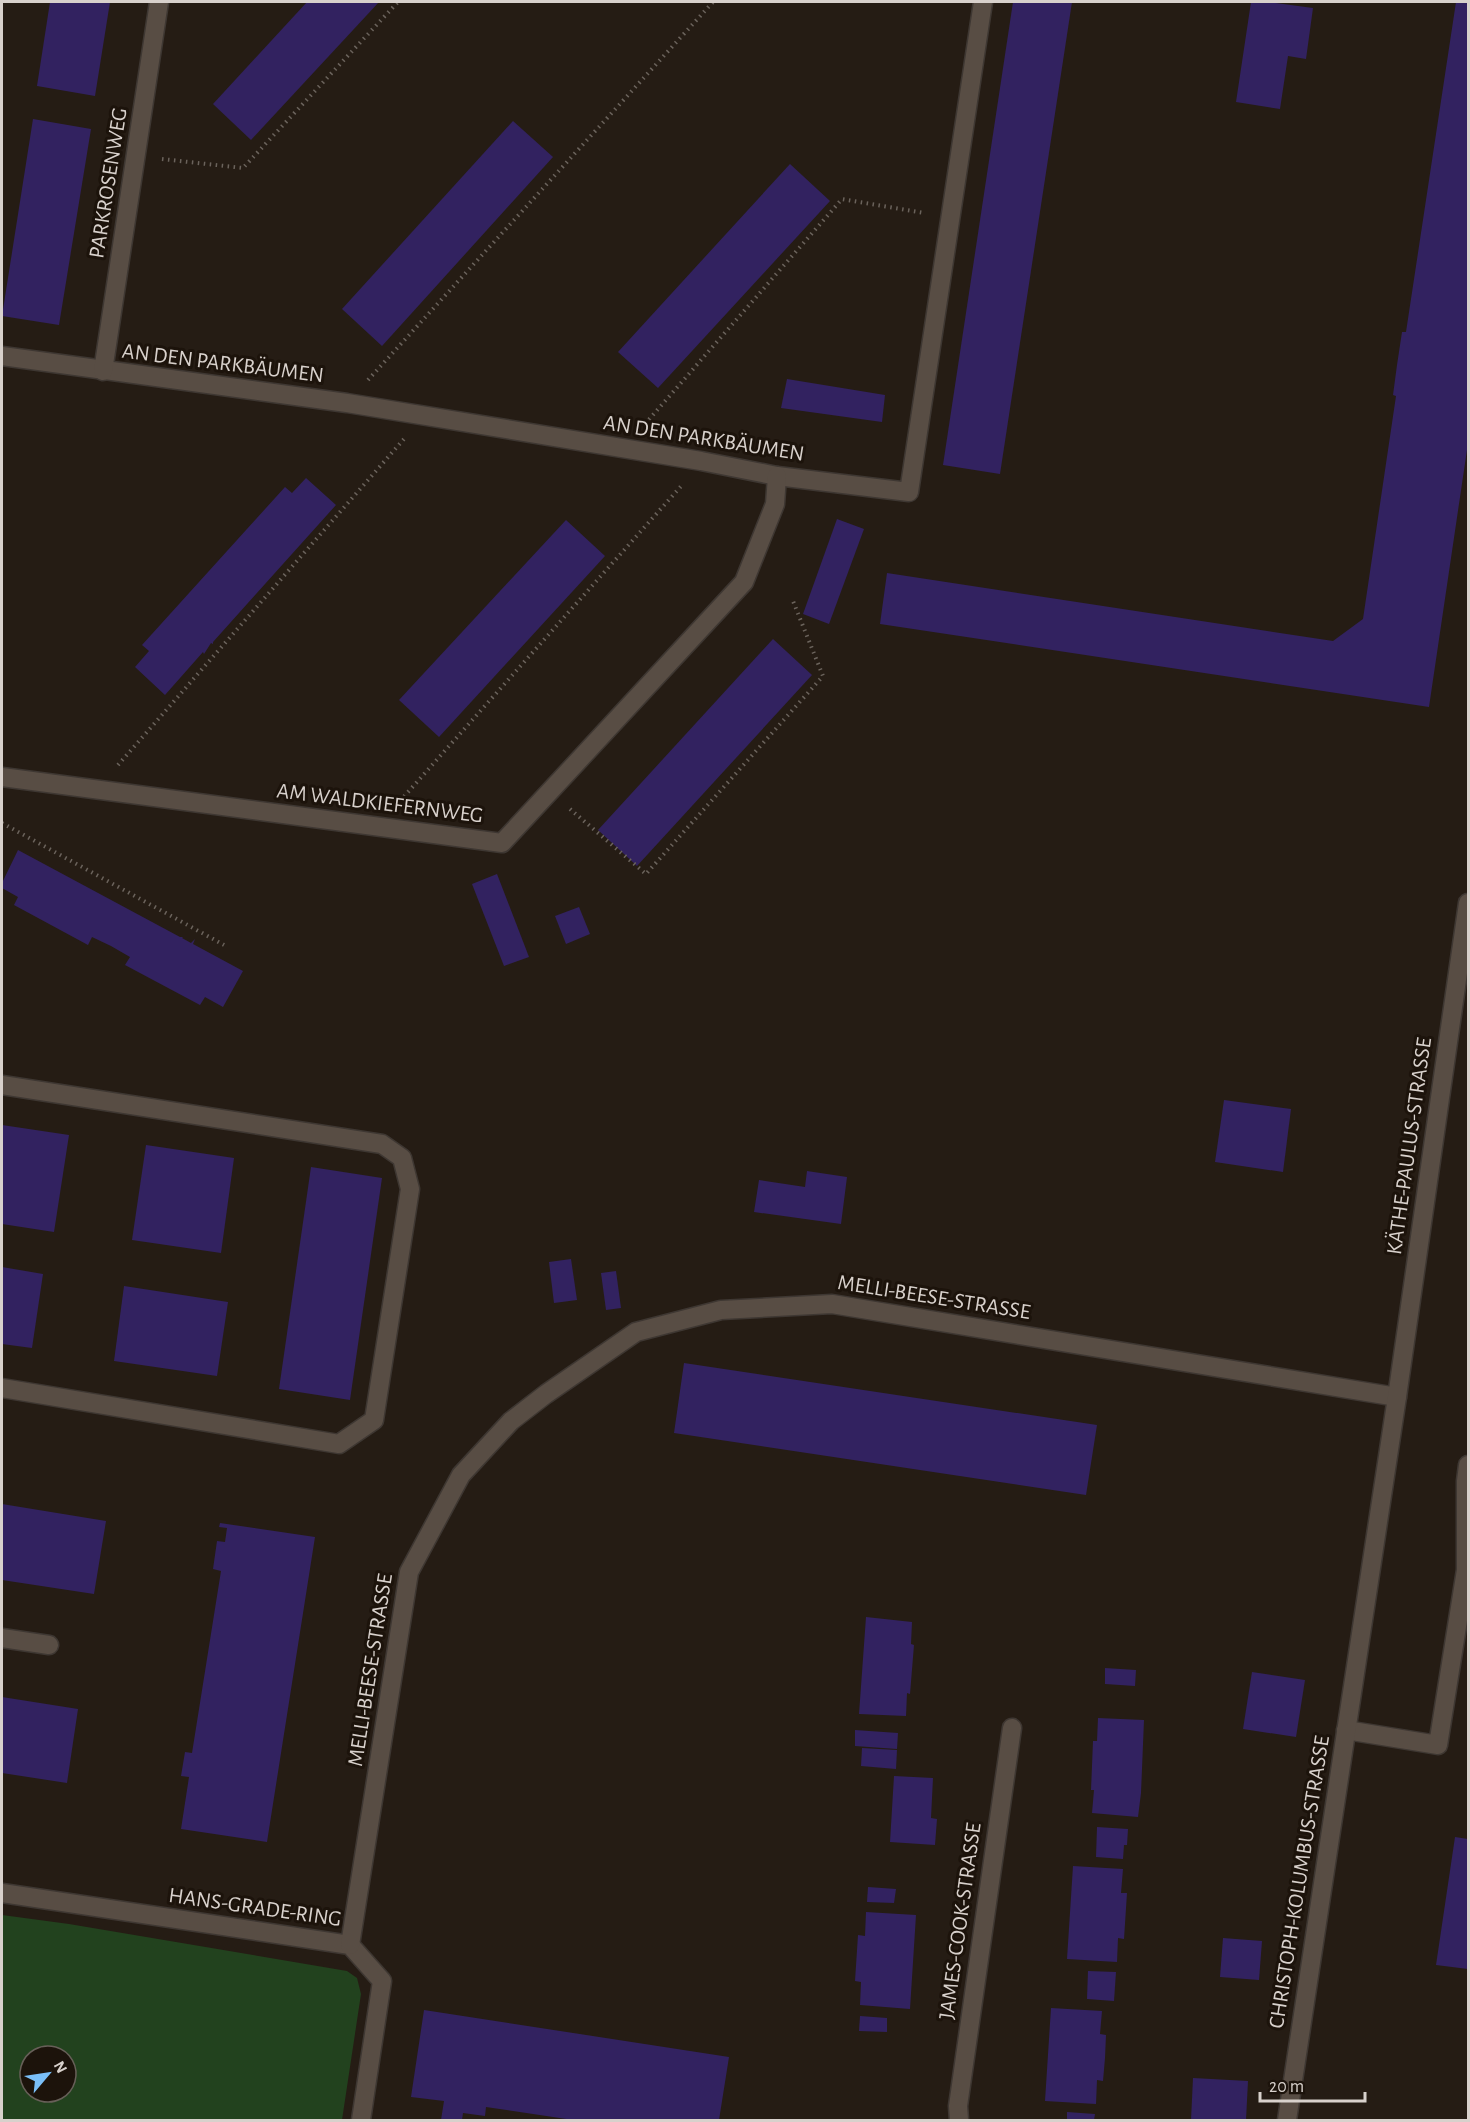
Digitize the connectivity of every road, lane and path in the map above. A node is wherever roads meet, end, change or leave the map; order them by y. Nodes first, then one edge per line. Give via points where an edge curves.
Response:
1 (159, 2) edge
2 (398, 2) edge
3 (713, 2) edge
4 (983, 2) edge
5 (138, 154) junction
6 (951, 217) junction
7 (2, 356) edge
8 (103, 371) junction
9 (347, 403) junction
10 (425, 416) junction
11 (624, 449) junction
12 (701, 462) junction
13 (777, 476) junction
14 (793, 602) dead end
15 (2, 777) edge
16 (95, 789) junction
17 (550, 790) junction
18 (2, 823) edge
19 (378, 827) junction
20 (1468, 903) edge
21 (224, 945) dead end
22 (2, 1085) edge
23 (2, 1388) edge
24 (1397, 1397) junction
25 (1468, 1466) edge
26 (2, 1638) edge
27 (49, 1645) dead end
28 (1358, 1651) joint
29 (1012, 1728) dead end
30 (1346, 1730) junction
31 (2, 1893) edge
32 (351, 1945) junction
33 (361, 2121) edge
34 (959, 2121) edge
35 (1287, 2121) edge

1 - 5 street, PARKROSENWEG
2 - 5 path via 243,168
3 - 9 path
4 - 6 street, AN DEN PARKBÄUMEN
5 - 8 street, PARKROSENWEG
6 - 11 path via 842,199
6 - 13 street, AN DEN PARKBÄUMEN via 909,492
7 - 8 street, AN DEN PARKBÄUMEN
8 - 9 street, AN DEN PARKBÄUMEN
9 - 10 street, AN DEN PARKBÄUMEN
10 - 11 street, AN DEN PARKBÄUMEN
10 - 16 path
11 - 12 street, AN DEN PARKBÄUMEN
12 - 13 street, AN DEN PARKBÄUMEN
12 - 19 path
13 - 17 street, AM WALDKIEFERNWEG via 775,504 744,582
14 - 17 path via 823,676 646,874
15 - 16 street, AM WALDKIEFERNWEG
16 - 19 street, AM WALDKIEFERNWEG
17 - 19 street, AM WALDKIEFERNWEG via 502,843
18 - 21 path
20 - 24 street, KÄTHE-PAULUS-STRASSE
22 - 23 street via 382,1144 402,1158 410,1189 375,1420 339,1443
24 - 28 street, KÄTHE-PAULUS-STRASSE
24 - 32 street, MELLI-BEESE-STRASSE via 832,1304 722,1310 636,1332 510,1421 461,1475 409,1572
25 - 30 street via 1466,1570 1437,1746
26 - 27 street
28 - 30 street, CHRISTOPH-KOLUMBUS-STRASSE
29 - 34 street, JAMES-COOK-STRASSE
30 - 35 street, CHRISTOPH-KOLUMBUS-STRASSE
31 - 32 street, HANS-GRADE-RING
32 - 33 street, HANS-GRADE-RING via 382,1981

